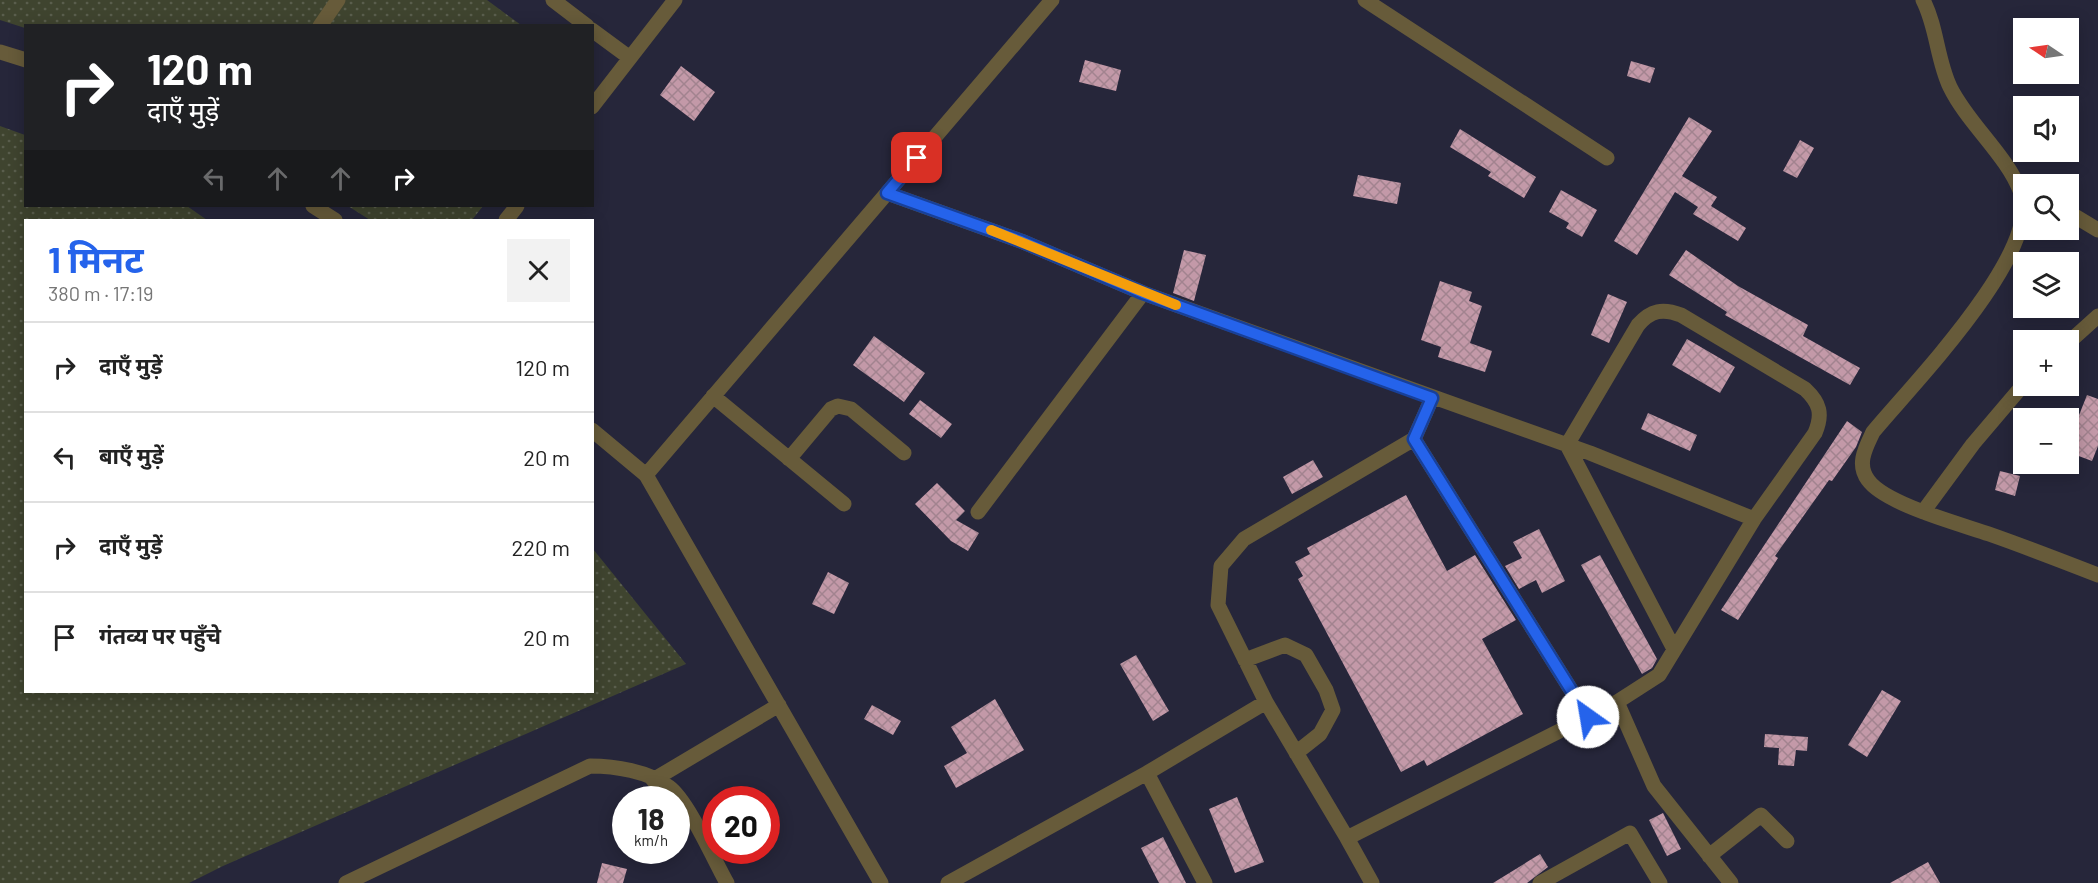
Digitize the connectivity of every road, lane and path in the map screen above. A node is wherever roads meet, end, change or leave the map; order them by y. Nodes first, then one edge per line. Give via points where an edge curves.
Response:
1 (338, 0) edge
2 (553, 0) edge
3 (675, 0) edge
4 (1052, 0) edge
5 (1365, 0) edge
6 (1923, 0) edge
7 (321, 24) edge
8 (584, 24) edge
9 (594, 31) edge
10 (0, 52) edge
11 (630, 58) junction
12 (24, 59) edge
13 (594, 104) edge
14 (1607, 158) dead end
15 (2013, 174) edge
16 (887, 193) junction
17 (315, 207) edge
18 (516, 207) edge
19 (333, 219) edge
20 (507, 219) edge
21 (2079, 219) edge
22 (2098, 230) edge
23 (2014, 240) edge
24 (1143, 293) junction
25 (2098, 316) edge
26 (2079, 333) edge
27 (713, 396) junction
28 (2014, 396) edge
29 (1432, 398) junction
30 (594, 432) edge
31 (1414, 439) junction
32 (1567, 445) junction
33 (904, 453) dead end
34 (789, 459) junction
35 (646, 475) junction
36 (844, 504) dead end
37 (978, 512) dead end
38 (1923, 512) junction
39 (1754, 519) junction
40 (2098, 575) edge
41 (1674, 649) junction
42 (1245, 660) junction
43 (1266, 702) junction
44 (1617, 702) junction
45 (778, 705) junction
46 (1588, 717) junction
47 (1296, 753) junction
48 (1148, 772) junction
49 (653, 780) junction
50 (1347, 838) junction
51 (1787, 841) dead end
52 (1709, 856) junction
53 (1366, 881) edge
54 (346, 883) edge
55 (727, 883) edge
56 (881, 883) edge
57 (948, 883) edge
58 (1205, 883) edge
59 (1540, 883) edge
60 (1660, 883) edge
61 (1731, 883) edge

1 - 7 street
2 - 8 street
3 - 11 street
4 - 16 street
5 - 14 street
6 - 15 street via 1949,85 1972,123
9 - 11 street
10 - 12 street
11 - 13 street
16 - 24 street via 1021,241
16 - 27 street
17 - 19 street
18 - 20 street
21 - 22 street
23 - 38 street via 1996,281 1874,432 1864,451 1862,466 1867,479 1878,490
24 - 29 street
24 - 37 street
25 - 26 street
27 - 34 street
27 - 35 street
28 - 38 street
29 - 31 street
29 - 32 street
30 - 35 street
31 - 42 street via 1244,539 1221,567 1218,605
31 - 46 street
32 - 39 street
32 - 39 street via 1638,325 1647,315 1668,310 1805,390 1819,407 1821,419 1815,433
32 - 41 street
33 - 34 street via 851,409 838,406 831,409
34 - 36 street
35 - 45 street
38 - 40 street
39 - 41 street
41 - 44 street via 1659,675
42 - 43 street
42 - 47 street via 1285,645 1306,655 1326,690 1333,710 1320,734
43 - 47 street
43 - 48 street
44 - 46 street
44 - 52 street via 1654,786
45 - 49 street
45 - 56 street
46 - 50 street
47 - 50 street
48 - 57 street
48 - 58 street
49 - 54 street via 612,766 590,766
49 - 55 street via 669,787 681,800
50 - 53 street
51 - 52 street via 1761,815
52 - 61 street
59 - 60 street via 1630,833

